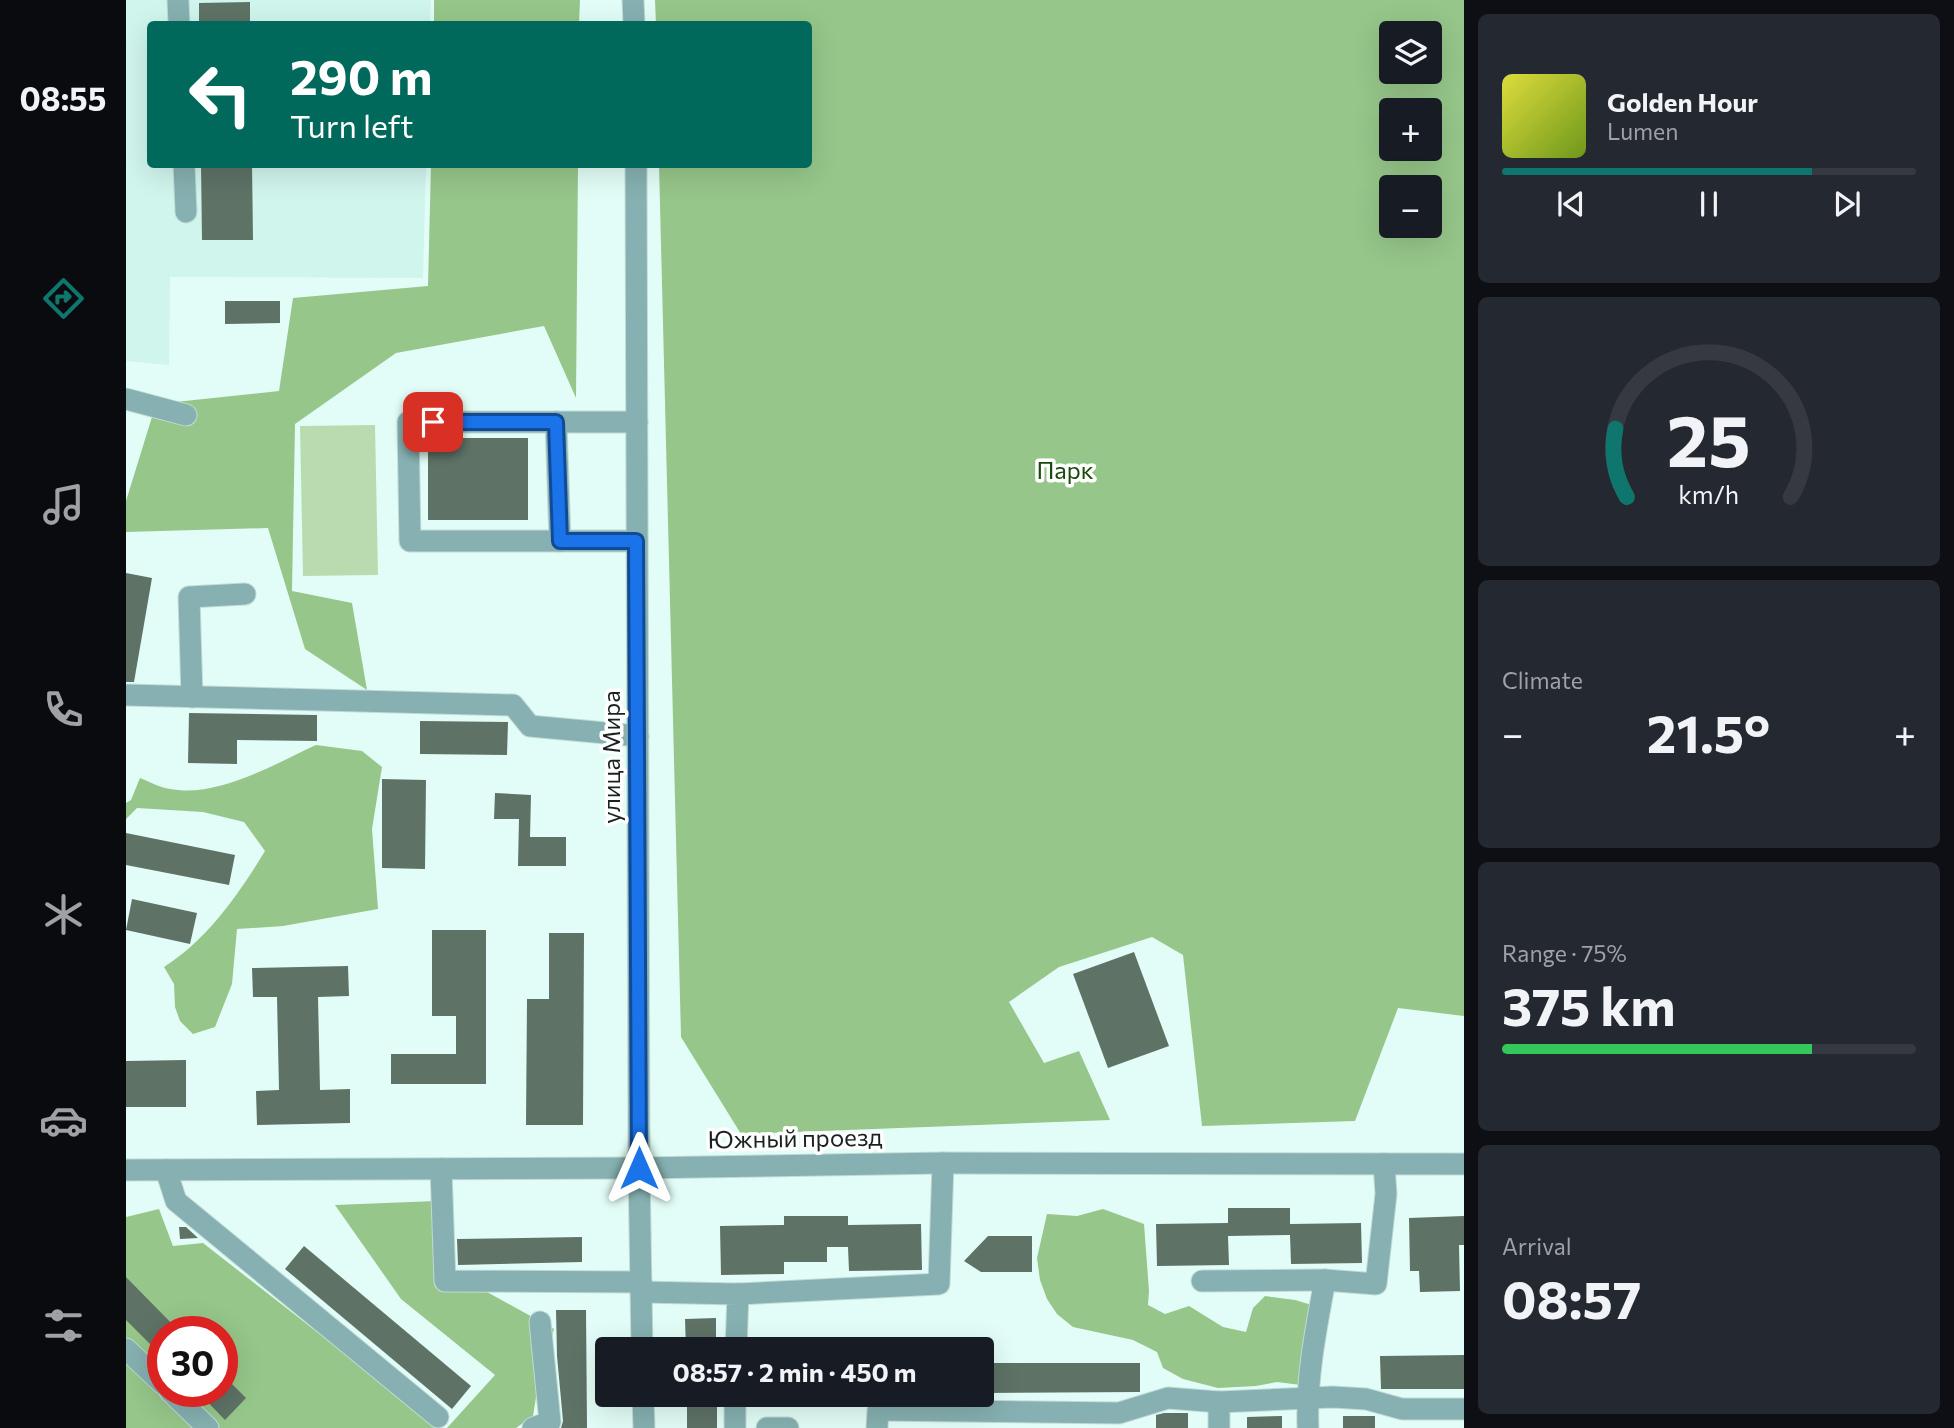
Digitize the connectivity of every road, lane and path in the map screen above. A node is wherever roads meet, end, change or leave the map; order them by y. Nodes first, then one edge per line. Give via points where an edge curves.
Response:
1 (177, 0) edge
2 (633, 0) edge
3 (178, 21) edge
4 (634, 21) edge
5 (184, 168) edge
6 (636, 168) edge
7 (186, 212) dead end
8 (126, 399) edge
9 (186, 415) dead end
10 (556, 422) junction
11 (637, 422) junction
12 (560, 541) junction
13 (636, 541) junction
14 (245, 594) dead end
15 (126, 695) edge
16 (192, 697) junction
17 (638, 736) junction
18 (943, 1163) junction
19 (1384, 1164) junction
20 (1464, 1164) edge
21 (639, 1168) junction
22 (441, 1169) junction
23 (126, 1170) edge
24 (166, 1170) junction
25 (1325, 1280) junction
26 (1202, 1281) dead end
27 (641, 1287) junction
28 (738, 1294) junction
29 (540, 1322) dead end
30 (642, 1337) edge
31 (736, 1337) edge
32 (126, 1349) edge
33 (147, 1369) edge
34 (1307, 1398) junction
35 (1219, 1402) junction
36 (186, 1407) edge
37 (643, 1407) edge
38 (736, 1407) edge
39 (1464, 1409) edge
40 (438, 1417) dead end
41 (208, 1428) edge
42 (533, 1428) edge
43 (644, 1428) edge
44 (735, 1428) edge
45 (767, 1428) edge
46 (788, 1428) edge
47 (877, 1428) edge
48 (1219, 1428) edge
49 (1308, 1428) edge

1 - 3 street
2 - 4 street
5 - 7 street
6 - 11 street, улица Мира
8 - 9 street
10 - 11 street
10 - 12 street
10 - 12 street via 408,422 411,541
11 - 13 street, улица Мира
12 - 13 street
13 - 17 street, улица Мира
14 - 16 street via 189,597
15 - 16 street
16 - 17 street via 513,705 530,726
17 - 21 street, улица Мира
18 - 19 street, Южный проезд
18 - 21 street, Южный проезд
18 - 28 street via 939,1284
19 - 20 street, Южный проезд
19 - 25 street via 1376,1284
21 - 22 street, Южный проезд
21 - 27 street, улица Мира
22 - 24 street, Южный проезд
22 - 27 street via 445,1281
23 - 24 street, Южный проезд
24 - 40 street via 176,1201
25 - 26 street
25 - 34 street
27 - 28 street
27 - 30 street, улица Мира
28 - 31 street
29 - 42 street via 550,1422
32 - 33 street
34 - 35 street
34 - 39 street via 1366,1399 1402,1409
34 - 49 street
35 - 47 street via 1168,1398 1119,1413 878,1410
35 - 48 street
36 - 41 street
37 - 43 street
38 - 44 street
45 - 46 street

